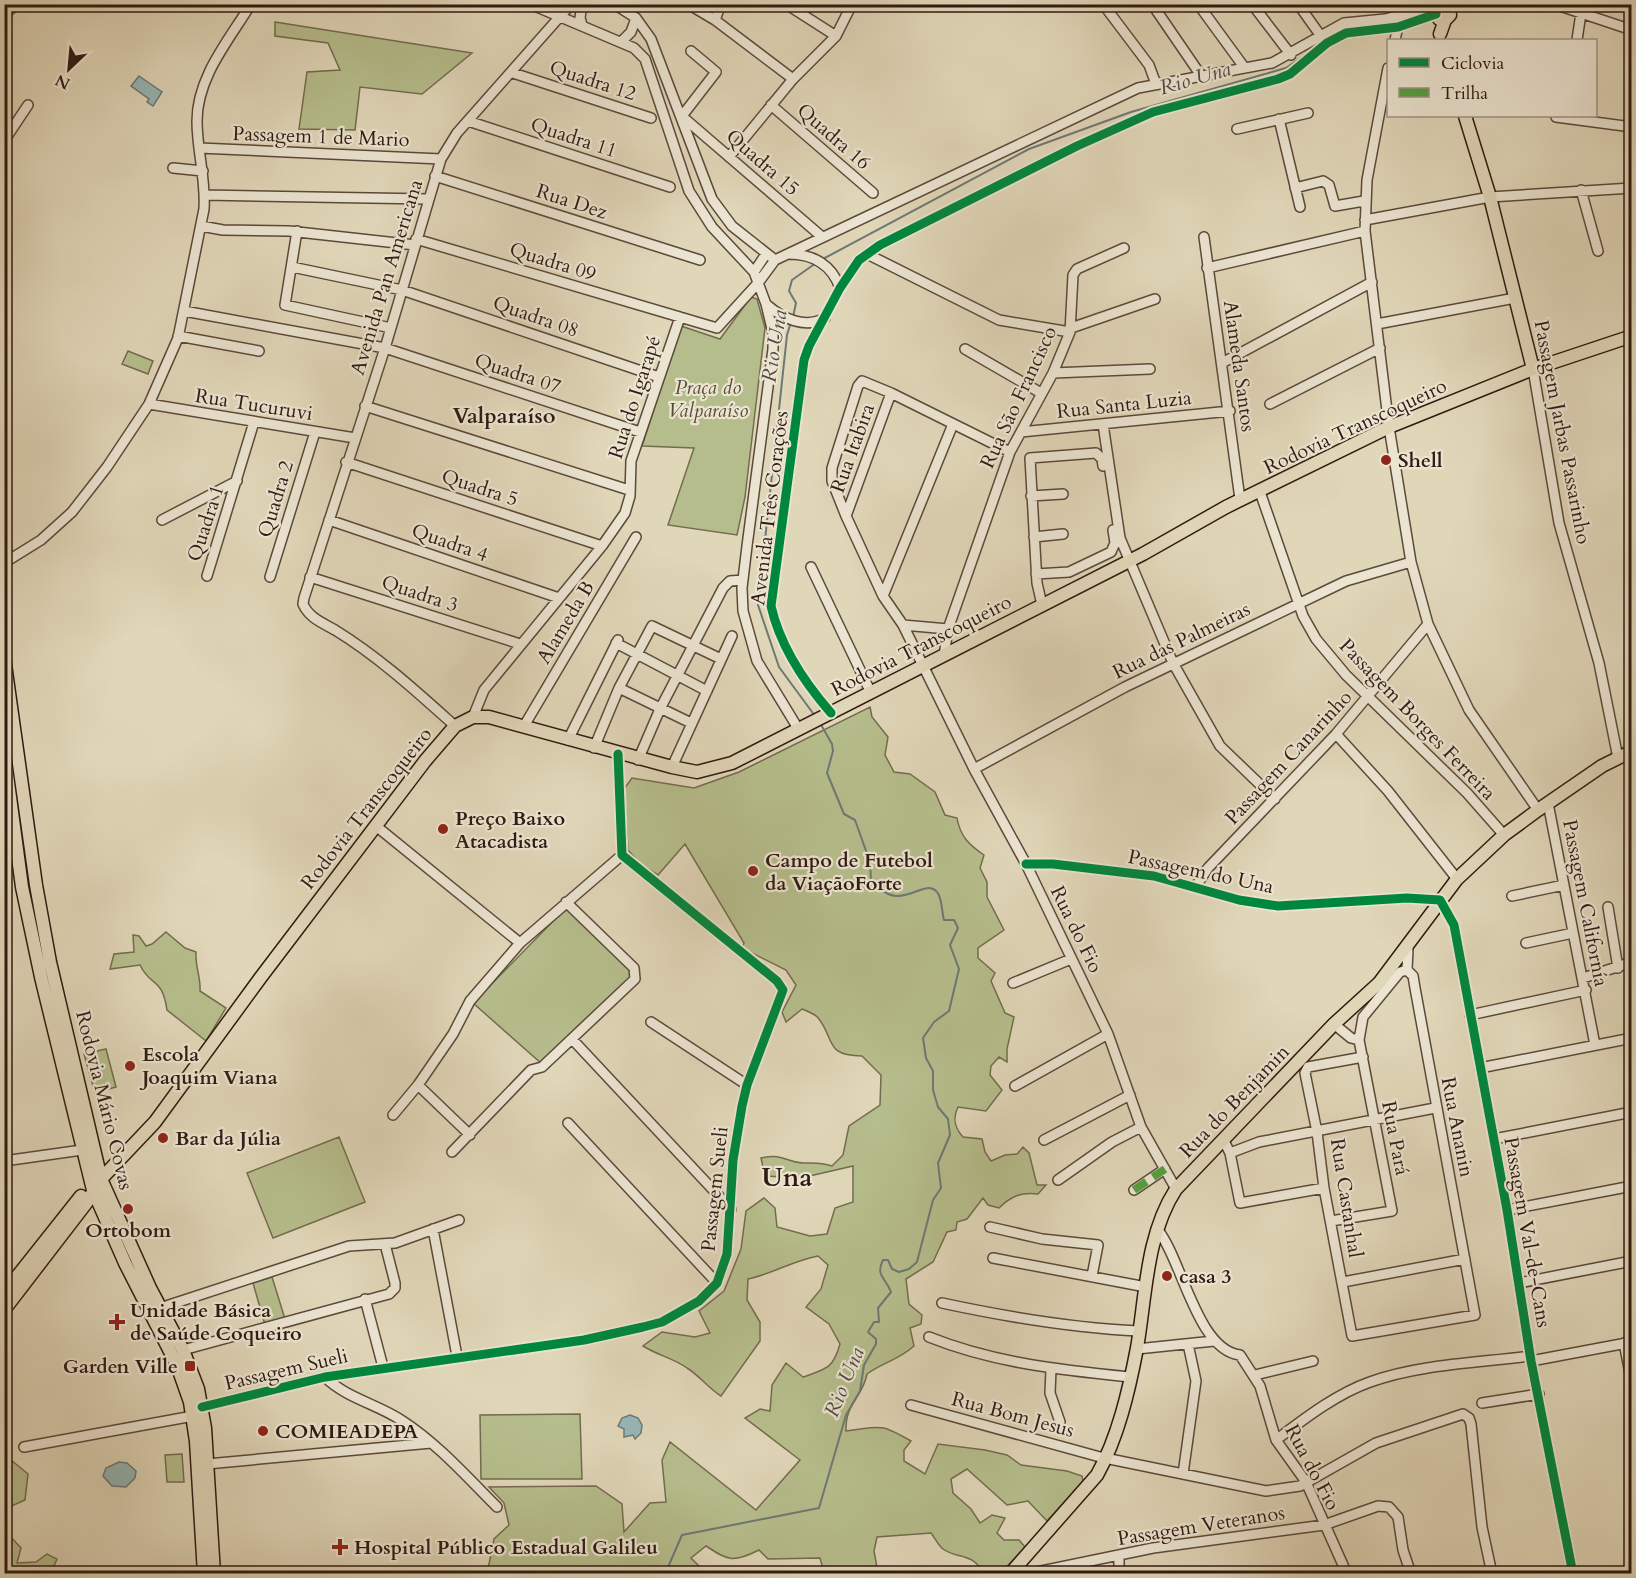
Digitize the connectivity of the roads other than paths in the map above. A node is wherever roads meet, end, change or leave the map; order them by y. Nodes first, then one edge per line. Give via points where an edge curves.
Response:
1 (251, 4) edge
2 (530, 4) edge
3 (571, 4) edge
4 (582, 4) edge
5 (688, 4) edge
6 (721, 4) edge
7 (786, 4) edge
8 (852, 4) edge
9 (1103, 4) edge
10 (1152, 4) edge
11 (1198, 4) edge
12 (1252, 4) edge
13 (1298, 4) edge
14 (1554, 4) edge
15 (618, 5) edge
16 (1404, 11) edge
17 (1444, 11) edge
18 (1581, 13) junction
19 (561, 17) junction
20 (636, 18) junction
21 (715, 20) junction
22 (582, 25) junction
23 (1398, 27) junction
24 (1632, 30) edge
25 (836, 36) junction
26 (1441, 37) edge
27 (1395, 39) edge
28 (1577, 39) edge
29 (1324, 40) junction
30 (621, 42) junction
31 (691, 51) dead end
32 (1292, 55) junction
33 (1244, 68) junction
34 (513, 73) junction
35 (1387, 76) edge
36 (1202, 77) junction
37 (793, 80) junction
38 (1156, 84) junction
39 (28, 105) dead end
40 (771, 105) junction
41 (1308, 113) dead end
42 (682, 116) junction
43 (1465, 117) edge
44 (1562, 117) edge
45 (651, 118) dead end
46 (1279, 119) junction
47 (468, 121) junction
48 (1632, 127) edge
49 (1237, 129) dead end
50 (4, 141) edge
51 (199, 148) junction
52 (729, 157) junction
53 (441, 159) junction
54 (173, 168) dead end
55 (203, 171) junction
56 (435, 176) junction
57 (670, 187) dead end
58 (1295, 188) junction
59 (1632, 188) edge
60 (1581, 190) junction
61 (873, 193) dead end
62 (205, 195) junction
63 (1490, 197) junction
64 (428, 199) junction
65 (1364, 201) junction
66 (1300, 207) dead end
67 (1365, 220) junction
68 (201, 226) junction
69 (297, 231) junction
70 (1365, 231) junction
71 (821, 236) junction
72 (1204, 237) dead end
73 (413, 243) junction
74 (1124, 248) dead end
75 (1598, 251) dead end
76 (766, 254) junction
77 (787, 254) junction
78 (867, 254) junction
79 (700, 260) dead end
80 (775, 260) junction
81 (292, 267) junction
82 (1207, 268) junction
83 (754, 272) junction
84 (1372, 282) junction
85 (759, 284) junction
86 (840, 288) junction
87 (398, 289) junction
88 (1515, 298) junction
89 (1155, 299) dead end
90 (766, 304) junction
91 (184, 311) junction
92 (680, 317) junction
93 (825, 318) junction
94 (1377, 324) junction
95 (391, 328) junction
96 (1070, 330) junction
97 (178, 336) junction
98 (1632, 336) edge
99 (385, 348) junction
100 (1380, 348) junction
101 (965, 349) dead end
102 (259, 351) dead end
103 (1222, 363) junction
104 (1150, 369) dead end
105 (1533, 369) junction
106 (1053, 373) junction
107 (659, 377) junction
108 (891, 393) junction
109 (1041, 393) junction
110 (149, 404) junction
111 (1270, 404) dead end
112 (365, 406) junction
113 (1230, 411) junction
114 (254, 422) junction
115 (953, 424) junction
116 (1103, 424) junction
117 (1389, 427) junction
118 (315, 432) junction
119 (640, 432) junction
120 (1021, 432) junction
121 (355, 438) junction
122 (1010, 452) junction
123 (346, 462) junction
124 (237, 481) junction
125 (629, 490) junction
126 (1260, 492) junction
127 (1063, 494) dead end
128 (1031, 496) junction
129 (1240, 500) junction
130 (846, 516) junction
131 (162, 520) dead end
132 (329, 520) junction
133 (1063, 534) dead end
134 (636, 537) dead end
135 (1034, 537) junction
136 (602, 546) junction
137 (1128, 560) junction
138 (4, 562) edge
139 (1411, 562) junction
140 (811, 567) dead end
141 (1036, 574) junction
142 (207, 576) dead end
143 (270, 577) dead end
144 (310, 577) junction
145 (743, 580) junction
146 (883, 596) junction
147 (559, 598) junction
148 (1298, 603) junction
149 (1042, 605) junction
150 (1428, 624) junction
151 (903, 625) junction
152 (948, 629) junction
153 (732, 636) dead end
154 (520, 644) junction
155 (694, 646) junction
156 (638, 653) junction
157 (944, 656) junction
158 (4, 657) edge
159 (721, 659) junction
160 (1173, 663) junction
161 (923, 666) junction
162 (677, 677) junction
163 (619, 688) junction
164 (707, 691) junction
165 (871, 693) junction
166 (1369, 696) junction
167 (660, 709) junction
168 (828, 715) junction
169 (473, 717) junction
170 (691, 723) junction
171 (455, 726) junction
172 (524, 726) junction
173 (802, 729) junction
174 (1336, 734) junction
175 (567, 740) junction
176 (594, 748) junction
177 (1632, 751) edge
178 (4, 752) edge
179 (618, 754) junction
180 (1618, 758) junction
181 (638, 760) junction
182 (672, 767) junction
183 (974, 770) junction
184 (1275, 799) junction
185 (1543, 806) junction
186 (376, 826) junction
187 (1504, 835) junction
188 (622, 855) junction
189 (1026, 864) junction
190 (1457, 879) junction
191 (1564, 885) junction
192 (1196, 886) junction
193 (1512, 896) dead end
194 (1440, 900) junction
195 (566, 902) junction
196 (1608, 907) dead end
197 (1573, 933) junction
198 (520, 943) junction
199 (1526, 943) dead end
200 (1408, 949) junction
201 (1071, 959) junction
202 (1632, 962) edge
203 (1618, 968) junction
204 (1407, 970) junction
205 (1583, 978) junction
206 (1013, 983) dead end
207 (1586, 990) junction
208 (1470, 1015) junction
209 (651, 1022) dead end
210 (1334, 1024) junction
211 (1108, 1034) junction
212 (1632, 1038) edge
213 (572, 1039) junction
214 (1359, 1040) junction
215 (1595, 1045) junction
216 (1363, 1057) junction
217 (1480, 1068) junction
218 (747, 1084) junction
219 (418, 1085) junction
220 (1015, 1086) dead end
221 (1130, 1095) junction
222 (1435, 1108) junction
223 (1632, 1112) edge
224 (393, 1114) dead end
225 (1375, 1121) junction
226 (568, 1123) dead end
227 (1141, 1127) junction
228 (1317, 1132) junction
229 (470, 1135) junction
230 (1223, 1139) junction
231 (1494, 1139) junction
232 (1044, 1140) dead end
233 (82, 1150) junction
234 (452, 1152) dead end
235 (1230, 1153) junction
236 (4, 1161) edge
237 (1164, 1169) junction
238 (101, 1179) junction
239 (1058, 1180) dead end
240 (1632, 1186) edge
241 (1324, 1188) junction
242 (1176, 1189) junction
243 (93, 1190) junction
244 (1134, 1190) dead end
245 (731, 1209) junction
246 (1507, 1210) junction
247 (1160, 1219) junction
248 (459, 1220) dead end
249 (1331, 1221) junction
250 (990, 1227) dead end
251 (433, 1229) junction
252 (385, 1244) junction
253 (993, 1258) dead end
254 (1465, 1259) junction
255 (1632, 1261) edge
256 (1092, 1276) junction
257 (1343, 1282) junction
258 (717, 1283) junction
259 (1520, 1283) junction
260 (1146, 1287) junction
261 (4, 1293) edge
262 (365, 1299) junction
263 (942, 1303) dead end
264 (160, 1308) junction
265 (4, 1310) edge
266 (1139, 1331) junction
267 (929, 1336) dead end
268 (1352, 1336) joint
269 (1214, 1341) junction
270 (1628, 1343) edge
271 (1188, 1344) junction
272 (1137, 1349) junction
273 (183, 1350) junction
274 (457, 1356) junction
275 (1530, 1359) junction
276 (1313, 1361) dead end
277 (383, 1368) junction
278 (1051, 1370) junction
279 (1255, 1375) junction
280 (325, 1377) junction
281 (1130, 1377) junction
282 (1632, 1383) edge
283 (1539, 1394) junction
284 (1482, 1403) dead end
285 (911, 1405) dead end
286 (202, 1407) junction
287 (193, 1416) junction
288 (1060, 1422) dead end
289 (1276, 1440) junction
290 (431, 1443) junction
291 (24, 1447) dead end
292 (1107, 1458) junction
293 (207, 1464) junction
294 (1183, 1474) junction
295 (1306, 1482) junction
296 (497, 1507) dead end
297 (1324, 1525) junction
298 (1119, 1555) junction
299 (1632, 1572) edge
300 (1011, 1573) edge
301 (204, 1574) edge
302 (214, 1574) edge
303 (1027, 1574) edge
304 (1119, 1574) edge
305 (1347, 1574) edge
306 (1411, 1574) edge
307 (1492, 1574) edge
308 (1573, 1574) edge
309 (1625, 1574) edge

1 - 51 street via 203,84 197,119
2 - 19 street, Avenida Três Corações
3 - 19 street, Avenida Pan Americana
4 - 22 street
5 - 21 street
6 - 21 street
7 - 25 street
8 - 25 street
9 - 38 street via 1149,65
10 - 36 street
11 - 33 street
12 - 32 street
13 - 29 street
14 - 18 street
15 - 20 street
16 - 17 street
16 - 23 street
16 - 29 street via 1344,23
17 - 23 street
17 - 26 main road
18 - 24 street
18 - 28 street
19 - 22 street, Avenida Três Corações
19 - 34 street, Avenida Pan Americana
20 - 30 street via 632,32
20 - 42 street via 651,39
21 - 37 street
22 - 30 street, Avenida Três Corações
23 - 27 street
23 - 29 street via 1346,33
25 - 37 street
29 - 32 street
29 - 78 street via 1290,74 1153,112 1056,156
30 - 83 street, Avenida Três Corações via 639,52 651,72 682,176 693,199 712,227
31 - 42 street via 716,72
32 - 33 street
33 - 36 street
34 - 45 street, Quadra 12
34 - 47 street, Avenida Pan Americana
35 - 65 street
36 - 38 street
37 - 40 street
38 - 71 street via 1138,88
39 - 50 street
40 - 52 street
40 - 61 street, Quadra 16
41 - 46 street
42 - 52 street, Quadra 15
42 - 76 street via 712,199 732,226
43 - 63 main road, Passagem Jarbas Passarinho
44 - 48 street
46 - 49 street
46 - 58 street
47 - 53 street, Avenida Pan Americana
47 - 57 street, Quadra 11
51 - 53 street, Passagem 1 de Mario
51 - 55 street
52 - 71 street, Quadra 15
53 - 56 street, Avenida Pan Americana
54 - 55 street
55 - 62 street
56 - 64 street, Avenida Pan Americana
56 - 79 street, Rua Dez
58 - 65 street via 1323,181 1329,186 1335,206
58 - 66 street
59 - 60 street
60 - 63 street
60 - 75 street
62 - 64 street
62 - 68 street
63 - 67 street
63 - 88 main road, Passagem Jarbas Passarinho
64 - 73 street, Avenida Pan Americana
65 - 67 street
67 - 70 street
68 - 69 street, Quadra 09
68 - 91 street
69 - 73 street, Quadra 09
69 - 81 street
70 - 82 street
70 - 84 street
71 - 77 street
72 - 82 street, Alameda Santos
73 - 87 street, Avenida Pan Americana
73 - 92 street, Quadra 09
74 - 96 street, Rua São Francisco via 1077,269 1072,282
76 - 80 street
76 - 83 street
77 - 80 street
77 - 86 street via 808,256 830,268
78 - 86 street
78 - 96 street via 999,320
80 - 85 street
81 - 87 street, Quadra 08
81 - 95 street via 284,302 288,307
82 - 103 street, Alameda Santos
83 - 85 street, Avenida Três Corações
84 - 94 street
84 - 103 street
85 - 90 street, Avenida Três Corações
85 - 92 street, Rua do Igarapé via 717,328
86 - 93 street
87 - 95 street, Avenida Pan Americana
87 - 107 street, Quadra 08
88 - 94 street
88 - 105 main road, Passagem Jarbas Passarinho
89 - 96 street
90 - 93 street via 782,316 805,324
90 - 145 street, Avenida Três Corações via 773,349
91 - 97 street
91 - 99 street, Quadra 07
92 - 107 street, Rua do Igarapé
93 - 168 street, Avenida Três Corações via 804,360 771,606 775,626
94 - 100 street
95 - 99 street, Avenida Pan Americana
96 - 106 street, Rua São Francisco
97 - 102 street
97 - 110 street
98 - 105 main road, Rodovia Transcoqueiro
99 - 112 street, Avenida Pan Americana
99 - 119 street, Quadra 07
100 - 111 street
100 - 117 street
101 - 109 street
103 - 113 street, Alameda Santos
104 - 106 street
105 - 117 main road, Rodovia Transcoqueiro
105 - 180 street, Passagem Jarbas Passarinho via 1559,523 1599,663
106 - 109 street, Rua São Francisco
107 - 119 street, Rua do Igarapé
108 - 115 street
108 - 130 street, Rua Itabira
108 - 130 street, Rua do Fio via 862,381 858,386 834,452 832,480
109 - 120 street, Rua São Francisco
110 - 114 street, Rua Tucuruvi
110 - 138 street via 72,512 41,540
112 - 121 street, Avenida Pan Americana
112 - 125 street
113 - 116 street, Rua Santa Luzia
113 - 129 street, Alameda Santos
114 - 118 street, Rua Tucuruvi
114 - 124 street, Quadra 1
115 - 122 street
115 - 146 street
116 - 120 street, Rua Santa Luzia
116 - 137 street via 1112,497
117 - 126 main road, Rodovia Transcoqueiro
117 - 139 street
118 - 121 street, Rua Tucuruvi
118 - 143 street, Quadra 2
119 - 125 street, Rua do Igarapé via 628,471
120 - 122 street, Rua São Francisco
121 - 123 street, Avenida Pan Americana
122 - 152 street, Rua São Francisco
123 - 132 street, Avenida Pan Americana
123 - 136 street, Quadra 5
124 - 131 street, Quadra 1
124 - 142 street, Quadra 1
125 - 136 street, Rua do Igarapé via 625,513
126 - 129 main road, Rodovia Transcoqueiro
126 - 148 street, Passagem Borges Ferreira
127 - 128 street
128 - 135 street
128 - 141 street via 1030,458 1100,455 1115,543 1111,552 1069,572
129 - 137 main road, Rodovia Transcoqueiro
130 - 146 street, Rua do Fio
132 - 144 street, Avenida Pan Americana
132 - 147 street, Quadra 4
133 - 135 street
134 - 172 street, Alameda B
135 - 141 street
136 - 147 street, Rua do Igarapé
137 - 149 main road, Rodovia Transcoqueiro
137 - 160 street
139 - 148 street, Rua das Palmeiras via 1346,581
139 - 150 street
140 - 165 street
141 - 149 street
144 - 154 street, Quadra 3
144 - 171 street, Avenida Pan Americana via 303,604 310,615 398,675
145 - 155 street via 730,581 723,588
145 - 173 street, Avenida Três Corações via 743,611 757,661
146 - 151 street, Rua do Fio
147 - 154 street, Rua do Igarapé
148 - 160 street, Rua das Palmeiras
148 - 166 street, Passagem Borges Ferreira via 1316,639
149 - 157 main road, Rodovia Transcoqueiro
150 - 166 street, Passagem Canarinho
150 - 185 street via 1469,710
151 - 152 street
151 - 161 street, Rua do Fio
152 - 157 street, Rua São Francisco
153 - 159 street
154 - 169 street, Rua do Igarapé via 484,690
155 - 156 street via 652,626
155 - 159 street
155 - 162 street
156 - 162 street
156 - 163 street
156 - 175 street via 617,641
157 - 161 main road, Rodovia Transcoqueiro
158 - 238 main road, Rodovia Mário Covas via 42,917
159 - 164 street
160 - 183 street, Rua das Palmeiras
160 - 184 street via 1220,746
161 - 165 main road, Rodovia Transcoqueiro
161 - 183 street, Rua do Fio
162 - 164 street
162 - 167 street
163 - 167 street
163 - 176 street
164 - 170 street
165 - 168 main road, Rodovia Transcoqueiro
166 - 174 street, Passagem Canarinho
166 - 187 street, Passagem Borges Ferreira
167 - 170 street
167 - 181 street
168 - 173 main road, Rodovia Transcoqueiro
169 - 171 main road, Rodovia Transcoqueiro
169 - 172 main road, Rodovia Transcoqueiro
170 - 182 street
171 - 186 main road, Rodovia Transcoqueiro
172 - 175 main road, Rodovia Transcoqueiro
173 - 182 main road, Rodovia Transcoqueiro via 715,769 697,772
174 - 184 street, Passagem Canarinho
174 - 190 street via 1388,791
175 - 176 main road, Rodovia Transcoqueiro
176 - 179 main road, Rodovia Transcoqueiro
177 - 180 main road, Rua do Benjamin
178 - 233 main road, Rodovia Mário Covas via 22,887
179 - 181 main road, Rodovia Transcoqueiro
179 - 188 street
180 - 185 main road, Rua do Benjamin
181 - 182 main road, Rodovia Transcoqueiro
183 - 189 street, Rua do Fio
184 - 192 street, Passagem Canarinho via 1208,868
185 - 187 main road, Rua do Benjamin
185 - 191 street, Passagem Californía
186 - 198 street
186 - 238 main road, Rodovia Transcoqueiro via 155,1122
187 - 190 main road, Rua do Benjamin
188 - 195 street
188 - 218 street, Passagem Sueli via 782,985 783,996
189 - 192 street, Passagem do Una via 1124,871
189 - 201 street, Rua do Fio
190 - 194 main road, Rua do Benjamin
191 - 193 street
191 - 197 street, Passagem Californía
192 - 194 street, Passagem do Una via 1239,900 1278,906 1407,898
194 - 200 main road, Rua do Benjamin
194 - 208 street, Passagem Val-de-Cans via 1454,925
195 - 198 street
195 - 213 street via 637,975
196 - 203 street
197 - 199 street
197 - 205 street, Passagem Californía
198 - 219 street via 470,1001
200 - 204 street, Rua Ananin
200 - 210 main road, Rua do Benjamin via 1379,983
201 - 206 street
201 - 211 street, Rua do Fio
202 - 203 street
203 - 205 street
204 - 214 street via 1400,972 1363,1017
204 - 222 street, Rua Ananin via 1413,976
205 - 207 street, Passagem Californía
207 - 208 street
207 - 215 street, Passagem Californía
208 - 217 street, Passagem Val-de-Cans
209 - 218 street
210 - 214 street
210 - 230 main road, Rua do Benjamin
211 - 220 street
211 - 221 street, Rua do Fio
212 - 215 street
213 - 229 street via 542,1067 531,1070
213 - 245 street
214 - 216 street, Rua Pará
215 - 217 street
216 - 225 street, Rua Pará
216 - 228 street, Rua Castanhal via 1308,1067 1305,1073
217 - 231 street, Passagem Val-de-Cans
218 - 245 street, Passagem Sueli via 735,1149
219 - 224 street
219 - 229 street
221 - 227 street, Rua do Fio
221 - 232 street
222 - 225 street
222 - 254 street, Rua Ananin
223 - 231 street
225 - 228 street
225 - 249 street, Rua Pará via 1392,1210
226 - 258 street
227 - 237 street, Rua do Fio
227 - 239 street
228 - 235 street via 1259,1142
228 - 241 street, Rua Castanhal
229 - 234 street
230 - 235 street
230 - 242 main road, Rua do Benjamin
231 - 246 street, Passagem Val-de-Cans
233 - 236 street
233 - 243 main road, Rodovia Mário Covas
235 - 241 street via 1240,1203
237 - 242 street, Rua do Fio
237 - 244 street
238 - 243 main road, Rodovia Transcoqueiro
238 - 264 main road, Rodovia Mário Covas
240 - 246 street
241 - 249 street, Rua Castanhal
242 - 247 main road, Rua do Benjamin
243 - 261 main road via 82,1195
243 - 265 main road
243 - 287 main road, Rodovia Mário Covas via 177,1365
245 - 258 street, Passagem Sueli via 727,1254
246 - 259 street, Passagem Val-de-Cans
247 - 260 main road, Rua do Benjamin
247 - 269 street via 1190,1300
248 - 251 street
249 - 257 street, Rua Castanhal
250 - 256 street via 1042,1239 1098,1245
251 - 252 street
251 - 274 street
252 - 262 street via 395,1288 389,1294
252 - 264 street via 349,1246
253 - 256 street
254 - 257 street
254 - 268 street, Rua Ananin via 1475,1315
255 - 259 street
256 - 260 street
257 - 268 street, Rua Castanhal
258 - 274 street, Passagem Sueli via 699,1301 662,1322 584,1340
259 - 275 street, Passagem Val-de-Cans
260 - 266 main road, Rua do Benjamin
262 - 273 street
262 - 277 street
263 - 266 street via 1093,1329
264 - 273 main road, Rodovia Mário Covas
266 - 272 main road, Rua do Benjamin
267 - 278 street via 971,1353
269 - 271 street
269 - 279 street, Rua do Fio via 1240,1355
270 - 275 street
270 - 282 street
271 - 272 street
271 - 294 street via 1196,1381
272 - 281 main road, Rua do Benjamin
273 - 286 main road, Rodovia Mário Covas
274 - 277 street, Passagem Sueli
275 - 283 street, Passagem Val-de-Cans
275 - 289 street via 1414,1371 1368,1382 1307,1416
276 - 279 street
277 - 280 street, Passagem Sueli
278 - 281 street
278 - 288 street via 1050,1393
279 - 289 street, Rua do Fio
280 - 286 street, Passagem Sueli
280 - 290 street via 341,1390 397,1417
281 - 292 main road, Rua do Benjamin
283 - 284 street
283 - 308 street, Passagem Val-de-Cans
285 - 292 street, Rua Bom Jesus
286 - 293 main road, Rodovia Mário Covas
287 - 291 street
287 - 301 main road, Rodovia Mário Covas
289 - 295 street, Rua do Fio
290 - 293 street
290 - 296 street
292 - 294 street, Rua Bom Jesus
292 - 300 main road, Rua do Benjamin via 1097,1475
293 - 302 main road, Rodovia Mário Covas
294 - 295 street, Rua Bom Jesus via 1259,1491 1289,1490
295 - 297 street, Rua do Fio
295 - 307 street, Rua Bom Jesus via 1376,1443 1459,1414 1466,1415 1471,1424 1482,1527
297 - 298 street, Passagem Veteranos
297 - 305 street, Rua do Fio
297 - 306 street, Passagem Veteranos via 1378,1506 1389,1508 1398,1517
298 - 303 street, Passagem Veteranos
298 - 304 street
299 - 309 street

